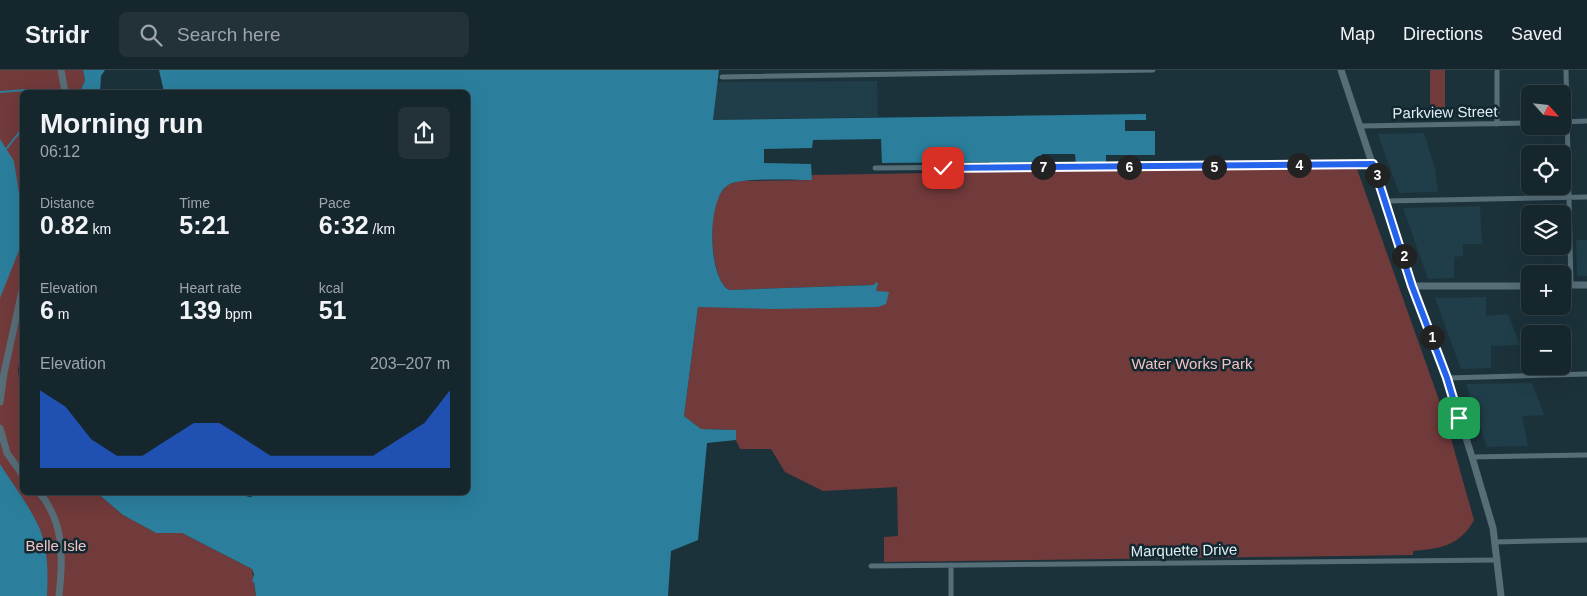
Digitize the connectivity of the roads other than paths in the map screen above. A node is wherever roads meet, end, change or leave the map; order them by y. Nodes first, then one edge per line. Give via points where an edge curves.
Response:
1 (61, 70) edge
2 (1153, 70) edge
3 (1340, 70) edge
4 (1497, 70) edge
5 (1566, 70) edge
6 (836, 73) edge
7 (722, 78) dead end
8 (1566, 85) edge
9 (65, 90) edge
10 (1571, 122) edge
11 (1587, 122) edge
12 (1521, 123) edge
13 (1498, 124) junction
14 (1360, 126) junction
15 (1566, 135) edge
16 (1373, 164) junction
17 (875, 168) dead end
18 (1587, 196) edge
19 (1569, 197) junction
20 (1386, 201) junction
21 (1571, 265) edge
22 (1571, 285) edge
23 (1587, 285) edge
24 (1412, 286) junction
25 (1521, 286) edge
26 (20, 301) edge
27 (1587, 374) edge
28 (1447, 378) junction
29 (0, 402) edge
30 (0, 428) edge
31 (1587, 455) edge
32 (1472, 457) junction
33 (20, 471) edge
34 (41, 495) edge
35 (1587, 540) edge
36 (1496, 542) junction
37 (1498, 560) junction
38 (951, 565) junction
39 (870, 566) dead end
40 (59, 596) edge
41 (951, 596) edge
42 (1501, 596) edge

1 - 9 main road
2 - 6 street
3 - 14 main road
4 - 13 street
5 - 8 street
6 - 7 street
10 - 11 street
12 - 13 street, Parkview Street
13 - 14 street, Parkview Street
14 - 16 main road
15 - 19 street
16 - 17 street
16 - 20 main road
18 - 19 street
19 - 20 street
19 - 21 street
20 - 24 main road
22 - 23 main road
24 - 25 main road
24 - 28 main road
26 - 29 main road
27 - 28 street
28 - 32 main road
30 - 33 main road via 7,453
31 - 32 street
32 - 36 main road
34 - 40 main road via 52,512 61,538
35 - 36 street
36 - 37 main road
37 - 38 street, Marquette Drive
37 - 42 main road
38 - 39 street, Marquette Drive
38 - 41 street

